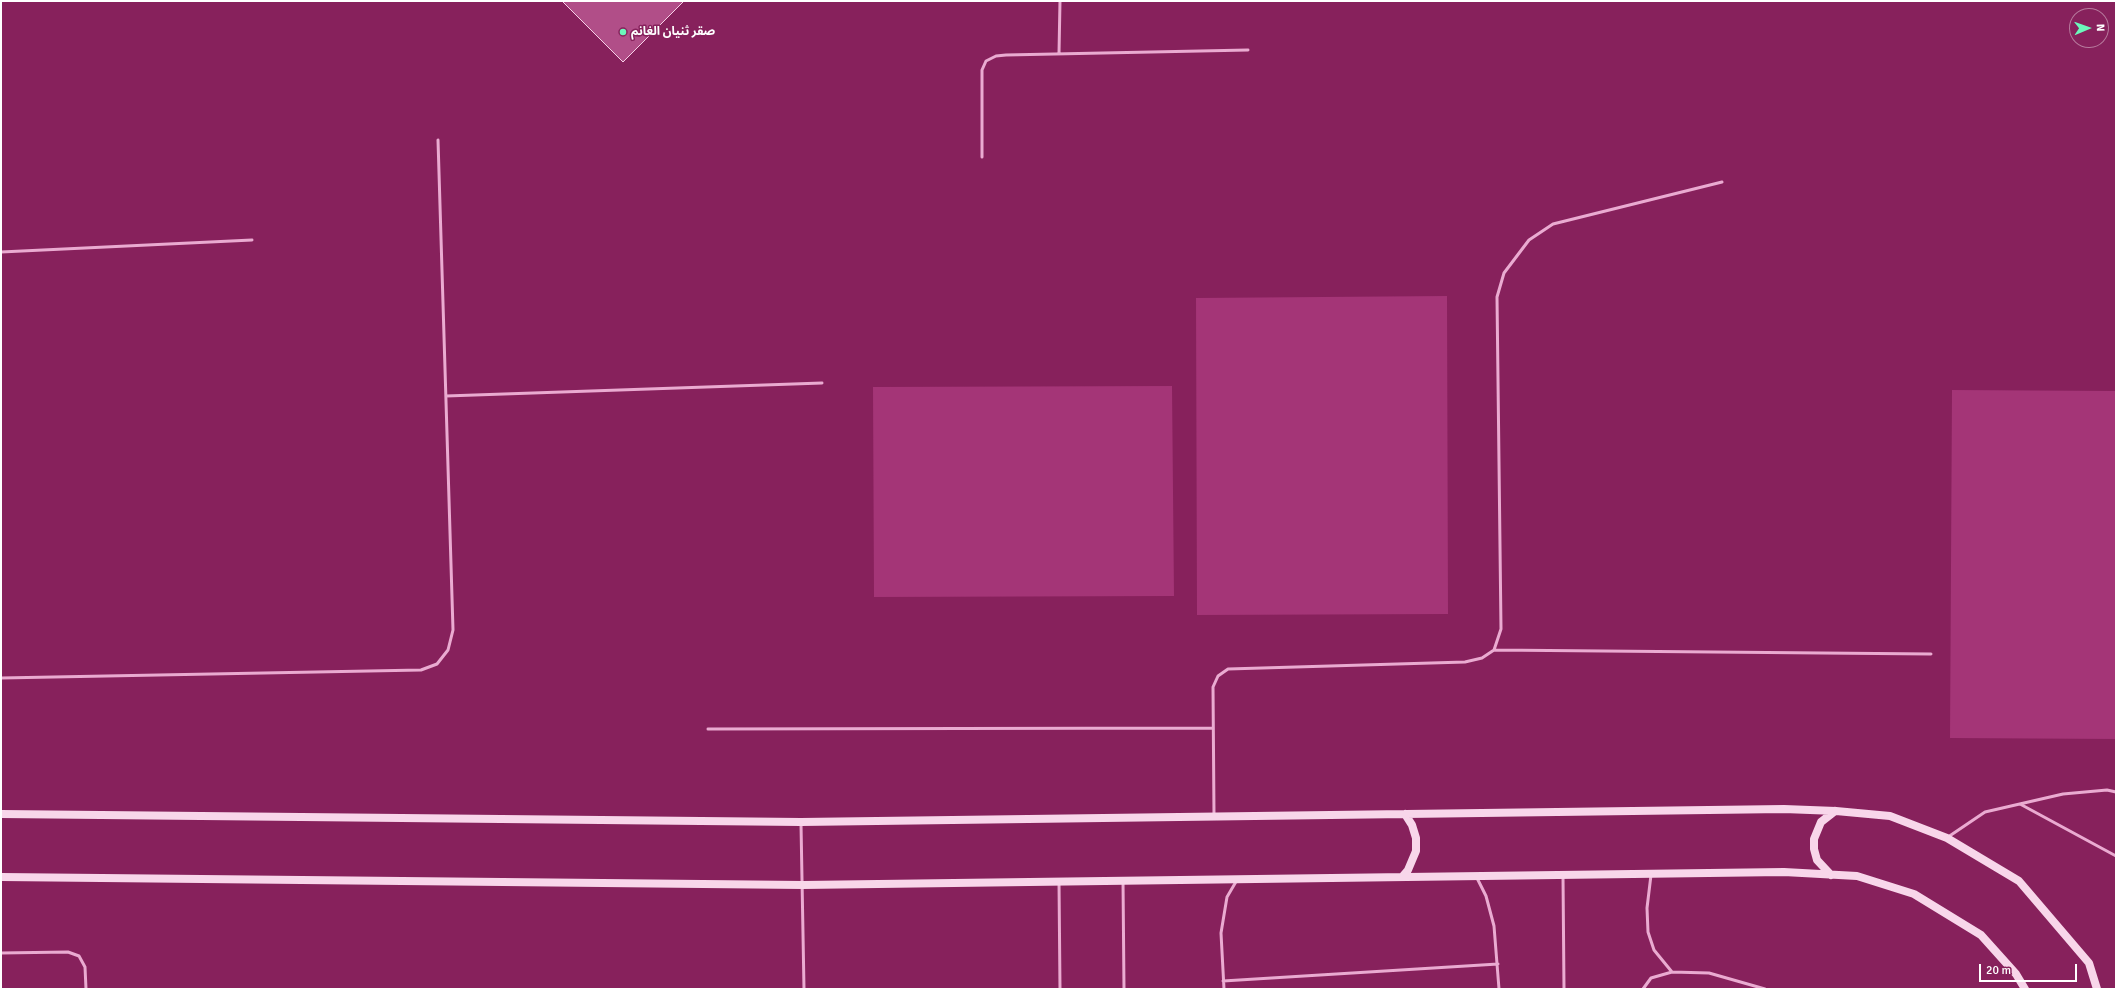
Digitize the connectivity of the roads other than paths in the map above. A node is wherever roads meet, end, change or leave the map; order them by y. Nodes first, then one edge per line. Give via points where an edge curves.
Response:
1 (1060, 1) edge
2 (1248, 50) dead end
3 (1059, 53) junction
4 (438, 140) dead end
5 (982, 157) dead end
6 (1722, 182) dead end
7 (252, 240) dead end
8 (1, 252) edge
9 (822, 383) dead end
10 (446, 396) junction
11 (1494, 650) junction
12 (1931, 654) dead end
13 (1, 678) edge
14 (1213, 728) junction
15 (708, 729) dead end
16 (2116, 792) edge
17 (2020, 804) junction
18 (1836, 810) junction
19 (1, 814) edge
20 (1405, 814) junction
21 (1214, 816) junction
22 (801, 822) junction
23 (1947, 838) junction
24 (2116, 856) edge
25 (1651, 874) junction
26 (1563, 875) junction
27 (1831, 875) junction
28 (1476, 876) junction
29 (1, 877) edge
30 (1402, 877) junction
31 (1239, 878) junction
32 (1123, 881) junction
33 (1059, 882) junction
34 (803, 885) junction
35 (1, 952) edge
36 (1498, 964) junction
37 (1672, 972) junction
38 (1223, 980) junction
39 (86, 989) edge
40 (804, 989) edge
41 (1060, 989) edge
42 (1124, 989) edge
43 (1224, 989) edge
44 (1499, 989) edge
45 (1564, 989) edge
46 (1643, 989) edge
47 (1765, 989) edge
48 (2025, 989) edge
49 (2097, 989) edge

1 - 3 lane
2 - 3 lane
3 - 5 lane via 1006,55 986,61 982,70
4 - 10 lane
6 - 11 lane via 1553,224 1529,240 1504,273 1497,297 1501,629
7 - 8 lane
9 - 10 lane
10 - 13 lane via 453,630 448,650 437,664 421,670
11 - 12 lane
11 - 14 lane via 1482,658 1465,662 1228,669 1218,676 1213,687
14 - 15 lane
14 - 21 lane
16 - 17 lane via 2107,790 2063,794
17 - 23 lane via 1985,812
17 - 24 lane
18 - 20 street
18 - 23 street via 1890,816
18 - 27 street via 1821,822 1814,839 1817,860
19 - 22 street
20 - 21 street
20 - 30 street via 1416,838 1416,851
21 - 22 street
22 - 34 lane
23 - 49 street via 2019,881 2089,963
25 - 26 street
25 - 27 street via 1784,872
25 - 37 lane via 1647,908 1648,932 1654,950
26 - 28 street
26 - 45 lane
27 - 48 street via 1857,876 1914,894 1981,935 2016,974
28 - 30 street
28 - 36 lane via 1486,896 1494,926
29 - 34 street
30 - 31 street
31 - 32 street
31 - 38 lane via 1228,897 1221,933
32 - 33 street
32 - 42 lane
33 - 34 street
33 - 41 lane
34 - 40 lane
35 - 39 lane via 68,952 78,956 85,967
36 - 38 lane
36 - 44 lane
37 - 46 lane via 1651,978
37 - 47 lane via 1709,973
38 - 43 lane

